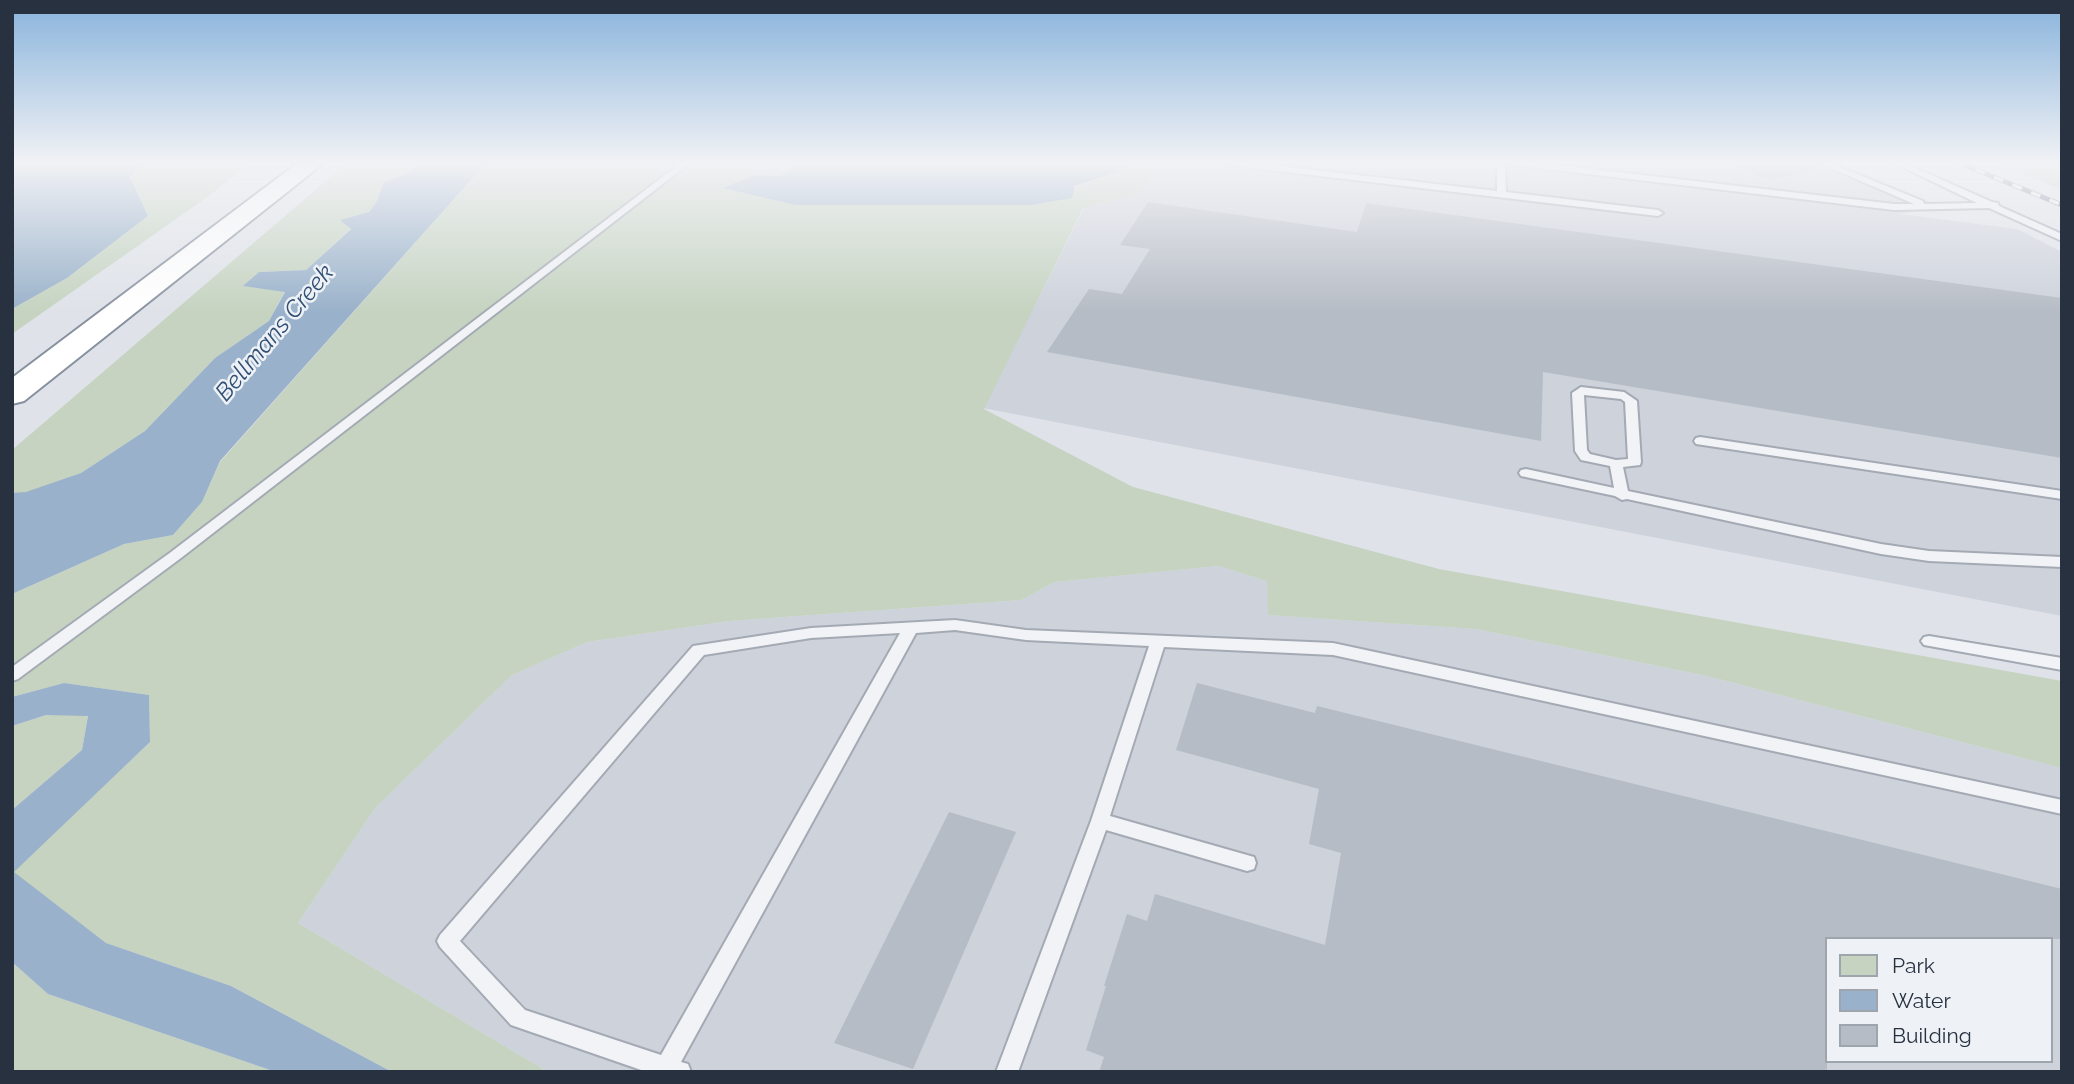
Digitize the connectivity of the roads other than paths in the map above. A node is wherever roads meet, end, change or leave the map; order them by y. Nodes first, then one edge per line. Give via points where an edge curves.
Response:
1 (215, 213) edge
2 (247, 213) edge
3 (621, 213) edge
4 (1655, 213) edge
5 (1658, 213) dead end
6 (2010, 213) edge
7 (2062, 238) edge
8 (12, 361) edge
9 (12, 394) edge
10 (1700, 441) dead end
11 (1616, 464) junction
12 (1526, 473) dead end
13 (2062, 495) edge
14 (1622, 496) junction
15 (2062, 562) edge
16 (911, 627) junction
17 (1158, 641) junction
18 (1929, 641) dead end
19 (2062, 664) edge
20 (12, 675) edge
21 (2062, 807) edge
22 (1100, 821) junction
23 (1247, 863) dead end
24 (673, 1069) edge
25 (1007, 1072) edge

1 - 8 highway
2 - 9 highway
3 - 20 lane via 176,555
4 - 5 lane
6 - 7 lane
10 - 13 lane
11 - 11 lane via 1636,462 1631,401 1624,396 1581,391 1581,451 1586,457
11 - 14 lane
12 - 14 lane
14 - 15 lane via 1881,549
16 - 17 lane via 955,625 1026,635
16 - 24 lane
16 - 24 lane via 811,633 699,650 447,941 518,1018
17 - 21 lane via 1333,649
17 - 22 lane
18 - 19 lane
22 - 23 lane
22 - 25 lane

